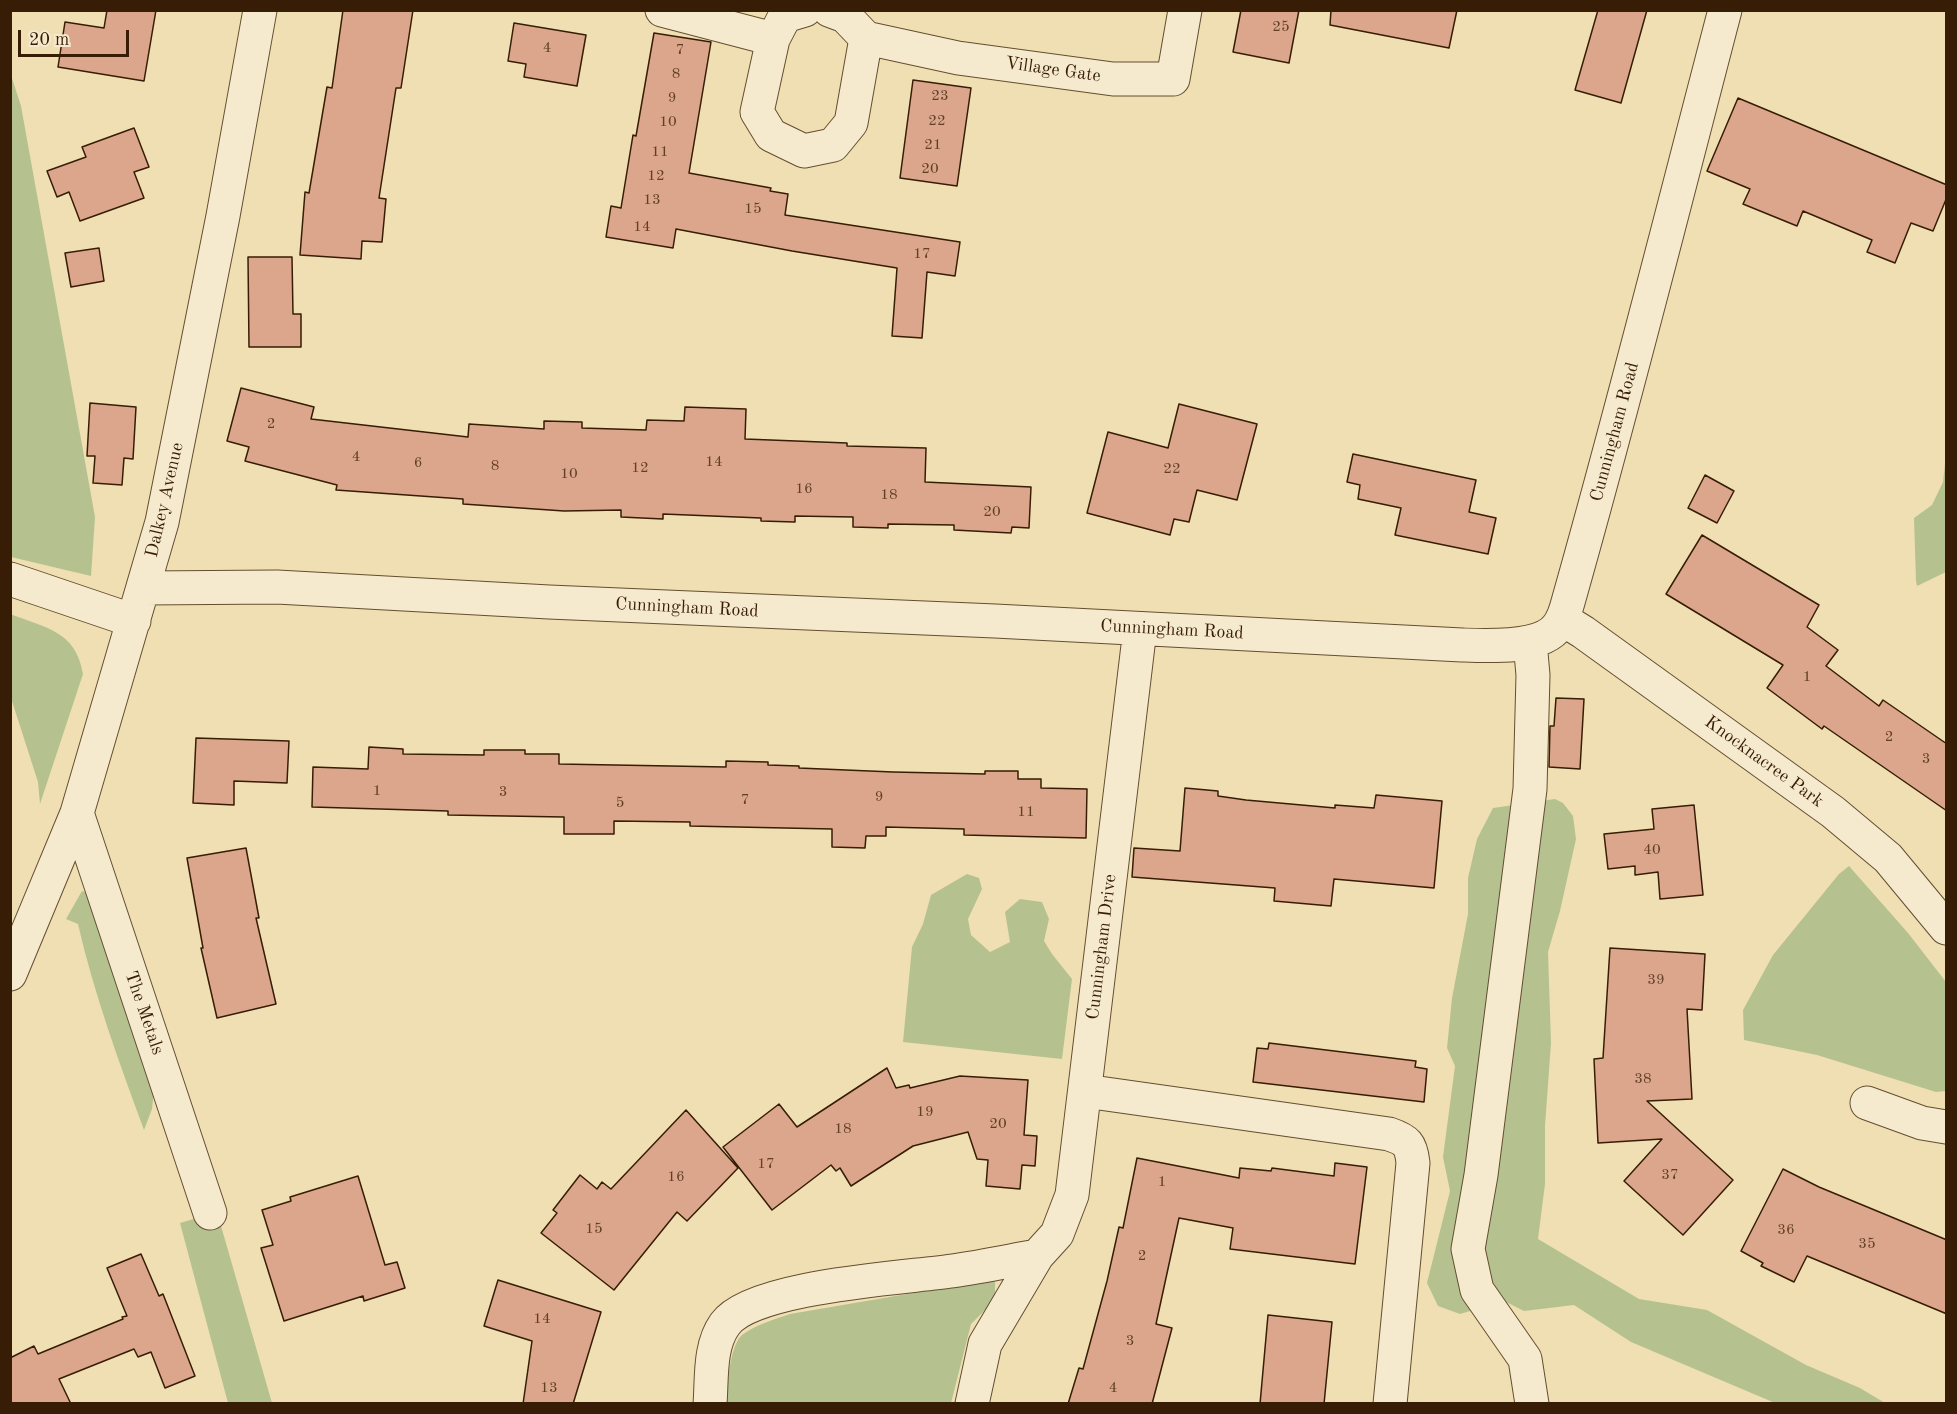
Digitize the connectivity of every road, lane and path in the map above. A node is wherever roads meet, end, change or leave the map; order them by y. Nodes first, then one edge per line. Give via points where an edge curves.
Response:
1 (260, 10) edge
2 (662, 10) edge
3 (805, 10) edge
4 (829, 10) edge
5 (1185, 10) edge
6 (1725, 10) edge
7 (866, 38) junction
8 (772, 39) junction
9 (10, 579) edge
10 (144, 588) junction
11 (1562, 620) junction
12 (134, 621) junction
13 (1140, 629) junction
14 (1530, 642) junction
15 (77, 813) junction
16 (1947, 928) edge
17 (10, 974) edge
18 (1085, 1091) junction
19 (1867, 1103) dead end
20 (1947, 1127) edge
21 (210, 1213) dead end
22 (1037, 1256) junction
23 (710, 1404) edge
24 (972, 1404) edge
25 (1390, 1404) edge
26 (1532, 1404) edge

1 - 10 street, Dalkey Avenue via 172,473
2 - 8 street
3 - 8 street via 785,16
4 - 7 street via 845,16
5 - 7 street, Village Gate via 1173,79 1113,79 958,58
6 - 11 street, Cunningham Road via 1621,415
7 - 8 street via 851,123 833,145 804,151 771,135 757,112
9 - 12 street
10 - 12 street, Dalkey Avenue
10 - 13 street, Cunningham Road via 277,587
11 - 14 street, Cunningham Road via 1557,629
11 - 16 street, Knocknacree Park via 1833,812 1888,858
12 - 15 street, Dalkey Avenue
13 - 14 street, Cunningham Road via 1477,646
13 - 18 street, Cunningham Drive
14 - 26 street via 1530,789 1468,1249 1477,1290 1525,1359
15 - 17 street, Dalkey Avenue
15 - 21 street, The Metals
18 - 22 street, Cunningham Drive via 1072,1195 1057,1234
18 - 25 street via 1402,1139 1411,1149 1413,1163
19 - 20 street via 1922,1123
22 - 23 street via 803,1290 738,1311 718,1335
22 - 24 street, Cunningham Drive via 985,1344

